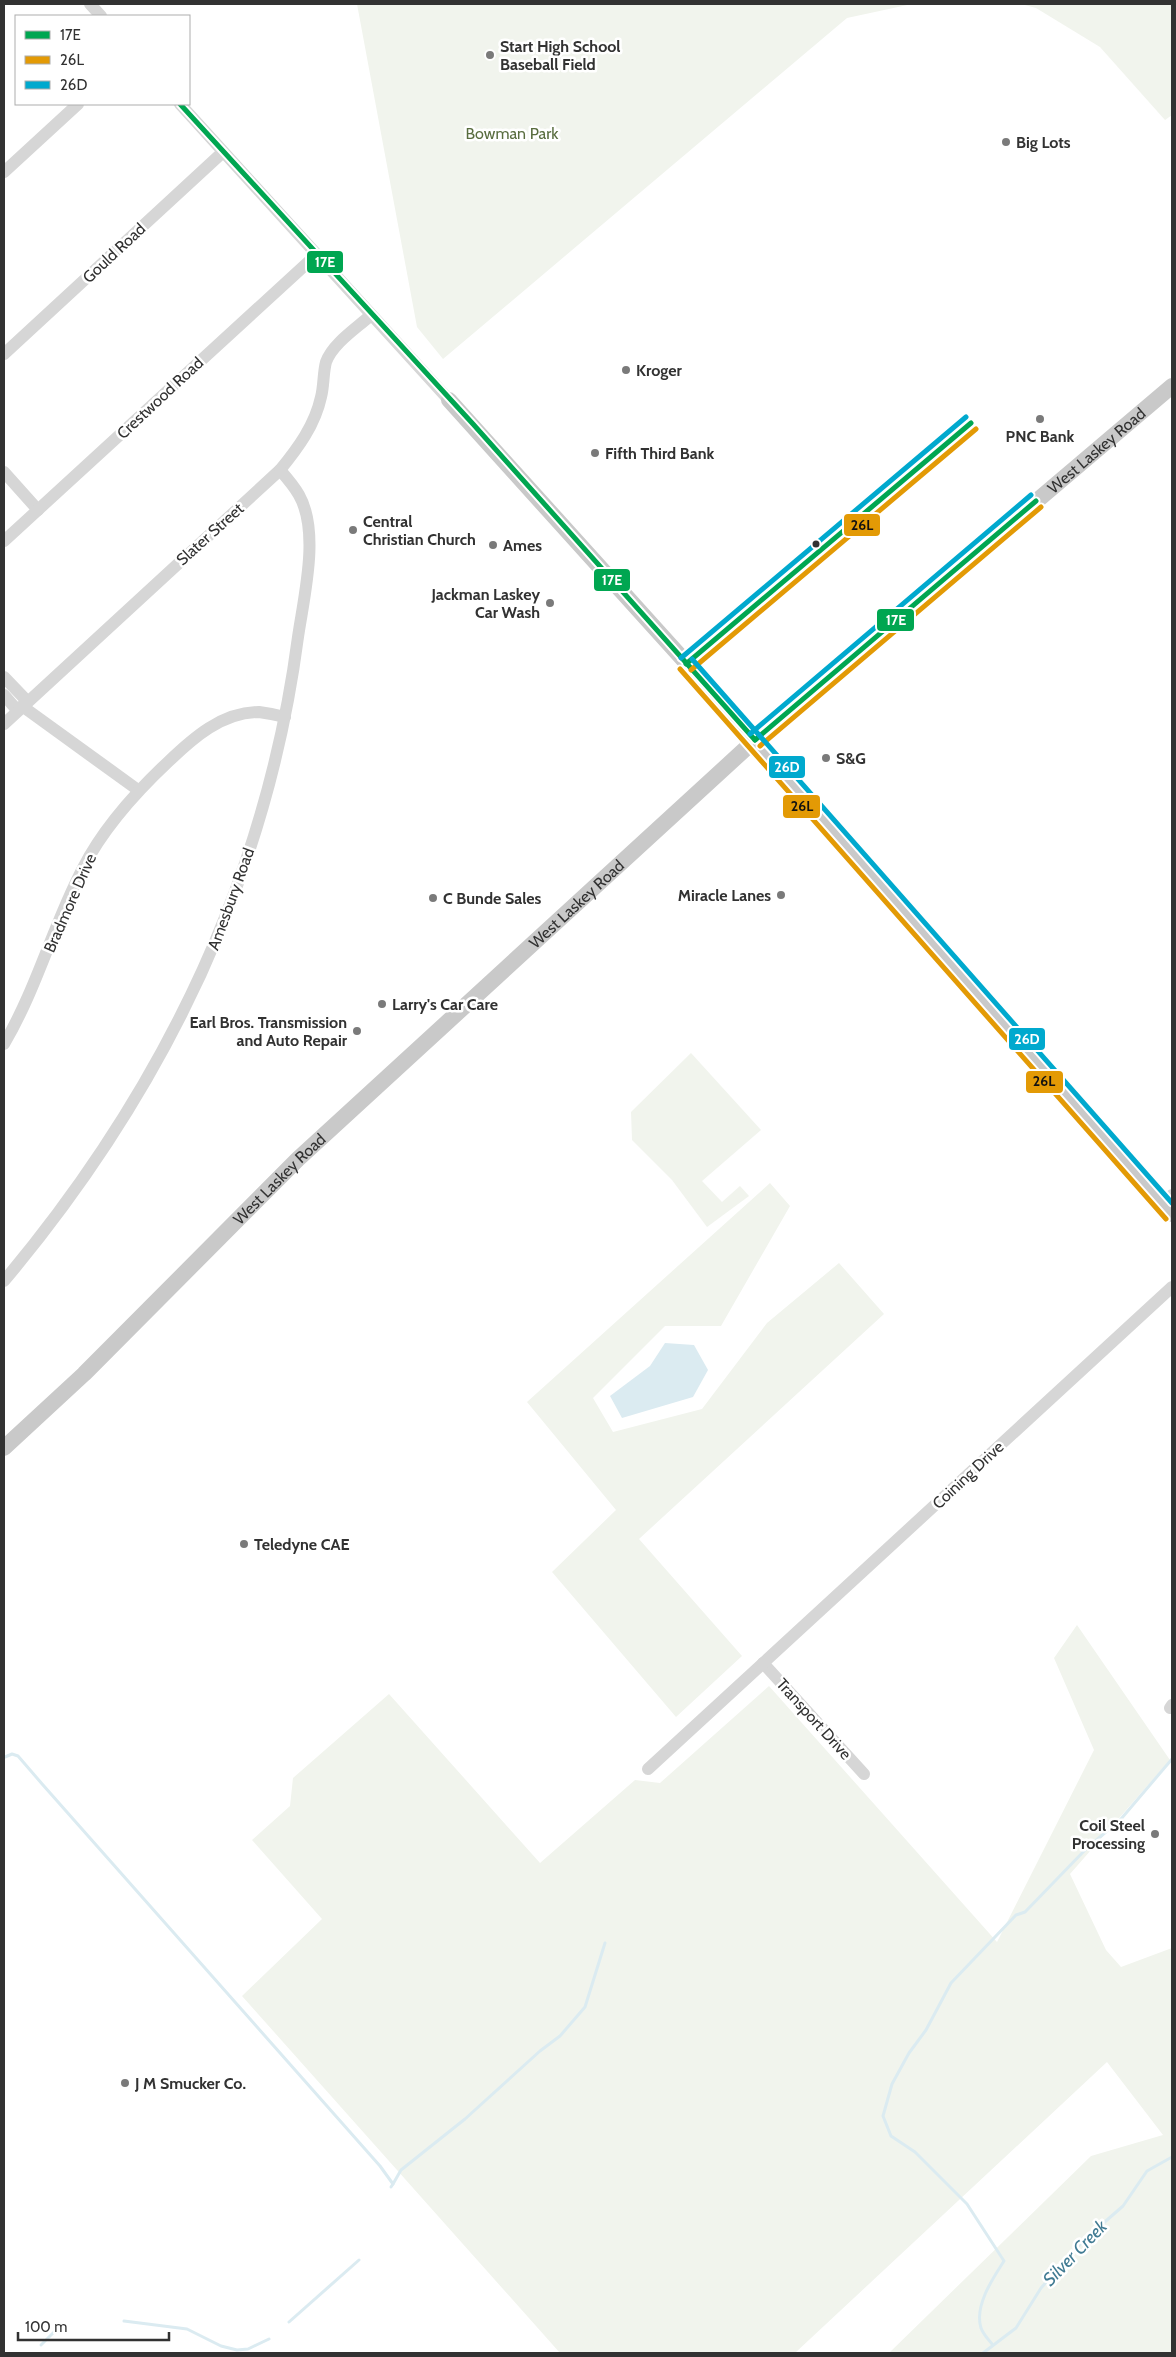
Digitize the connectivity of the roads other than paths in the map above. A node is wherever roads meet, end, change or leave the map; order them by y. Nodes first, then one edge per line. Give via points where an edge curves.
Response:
1 (90, 4) edge
2 (100, 15) edge
3 (77, 105) edge
4 (181, 105) edge
5 (223, 152) junction
6 (4, 172) edge
7 (316, 255) junction
8 (371, 315) junction
9 (4, 354) edge
10 (1172, 386) edge
11 (449, 400) joint
12 (280, 470) junction
13 (4, 472) edge
14 (38, 510) junction
15 (4, 541) edge
16 (4, 677) edge
17 (4, 695) edge
18 (22, 706) junction
19 (285, 717) junction
20 (4, 724) edge
21 (755, 740) junction
22 (138, 790) junction
23 (4, 1044) edge
24 (1169, 1204) edge
25 (4, 1281) edge
26 (1172, 1287) edge
27 (4, 1448) edge
28 (763, 1663) junction
29 (648, 1769) dead end
30 (864, 1774) dead end

1 - 2 street
3 - 6 street
4 - 5 street
5 - 7 street
5 - 9 street, Gould Road
7 - 8 street
7 - 14 street, Crestwood Road
8 - 11 street
8 - 12 street, Slater Street via 337,346 326,362 321,397 313,422 299,448
10 - 21 main road, West Laskey Road
11 - 21 main road
12 - 18 street, Slater Street
12 - 19 street, Amesbury Road via 300,496 309,526 305,585
13 - 14 street
14 - 15 street, Crestwood Road
16 - 18 street
17 - 18 street
18 - 20 street, Slater Street
18 - 22 street
19 - 22 street, Bradmore Drive via 258,712 211,726 187,743
19 - 25 street, Amesbury Road via 267,793 244,867 189,1002 116,1132 50,1226
21 - 24 main road
21 - 27 main road, West Laskey Road via 298,1159 97,1361
22 - 23 street, Bradmore Drive via 106,831 83,869 37,979
26 - 28 street, Coining Drive
28 - 29 street, Coining Drive
28 - 30 street, Transport Drive

